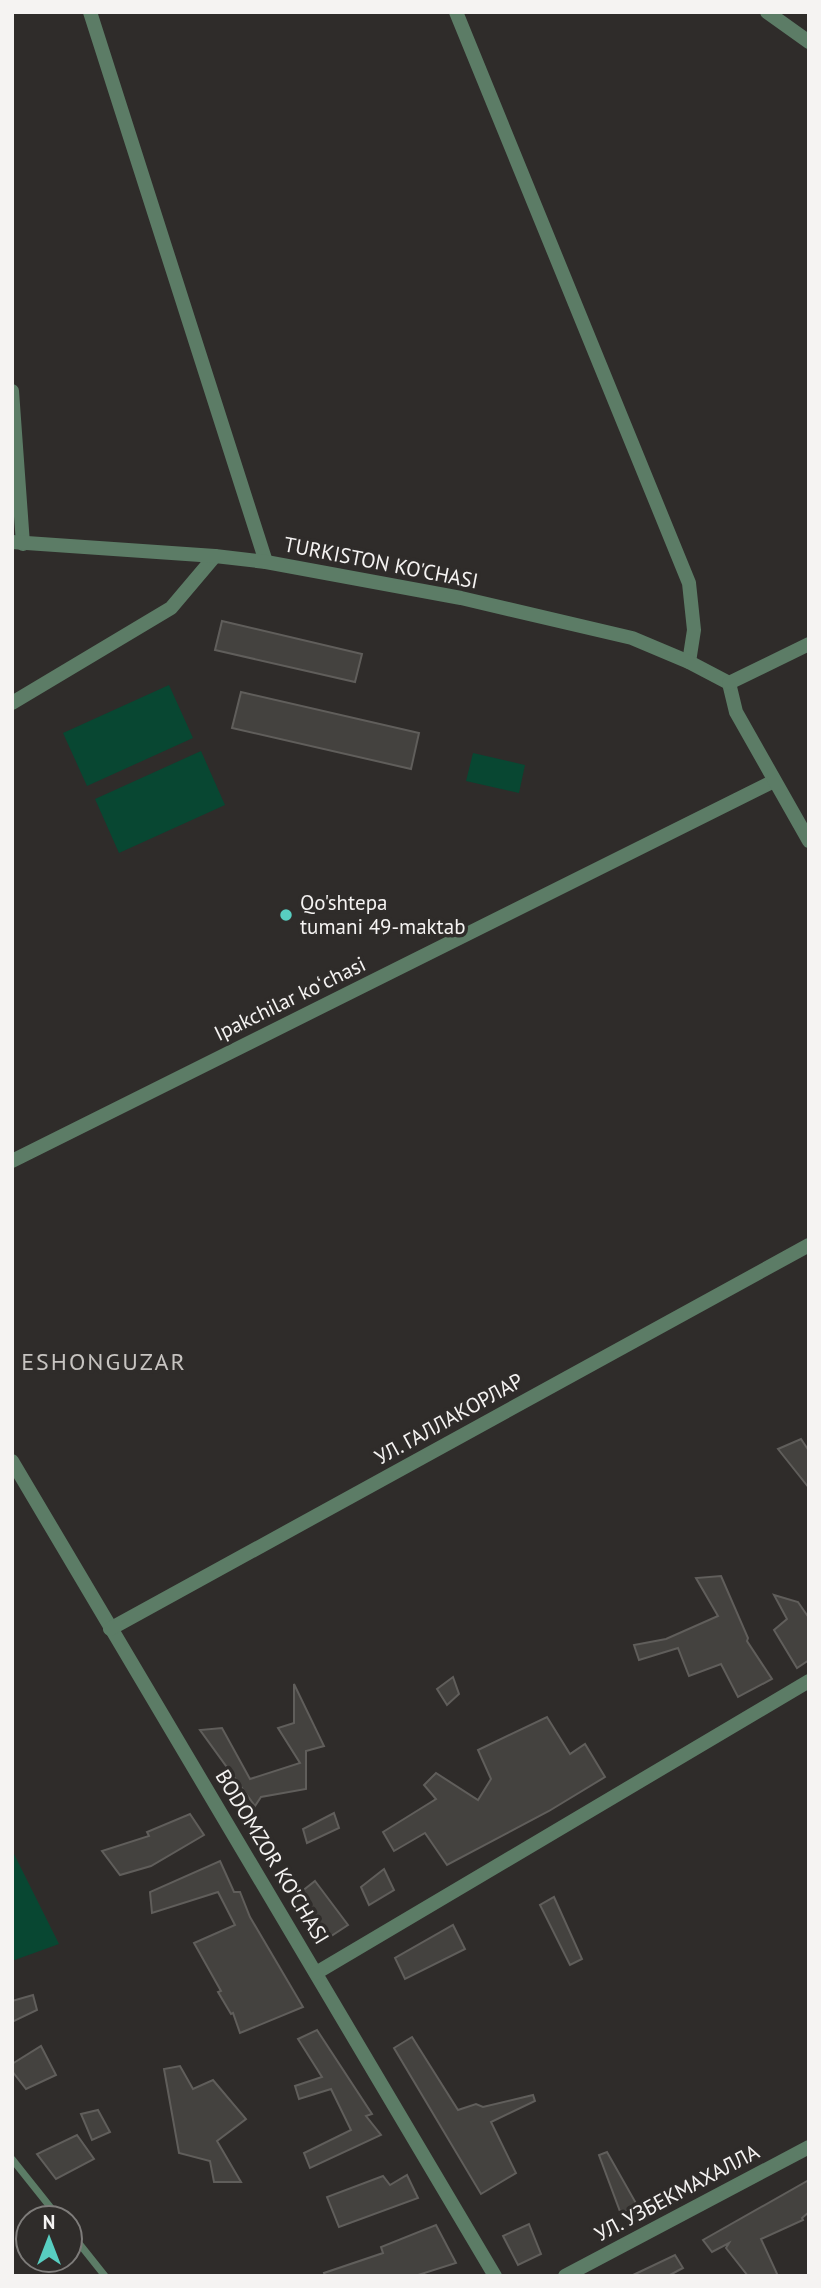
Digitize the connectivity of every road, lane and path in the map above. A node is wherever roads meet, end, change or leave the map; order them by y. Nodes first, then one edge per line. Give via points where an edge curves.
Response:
1 (90, 12) edge
2 (456, 12) edge
3 (767, 12) edge
4 (809, 42) edge
5 (12, 391) edge
6 (18, 543) edge
7 (215, 555) junction
8 (266, 562) junction
9 (809, 644) edge
10 (689, 662) junction
11 (729, 683) junction
12 (12, 703) edge
13 (775, 781) junction
14 (809, 841) edge
15 (12, 1161) edge
16 (809, 1245) edge
17 (12, 1461) edge
18 (110, 1629) junction
19 (809, 1681) edge
20 (316, 1972) junction
21 (809, 2147) edge
22 (12, 2160) edge
23 (48, 2204) edge
24 (84, 2250) edge
25 (105, 2276) edge
26 (495, 2276) edge
27 (565, 2276) edge

1 - 8 street
2 - 10 street via 689,583 694,630
3 - 4 street
5 - 6 street
6 - 7 street, TURKISTON KO'CHASI
7 - 8 street, TURKISTON KO'CHASI
7 - 12 street via 172,608
8 - 10 street, TURKISTON KO'CHASI via 461,598 632,638
9 - 11 street
10 - 11 street, TURKISTON KO'CHASI
11 - 13 street via 736,712
13 - 14 street
13 - 15 street, Ipakchilar koʻchasi
16 - 18 street, УЛ. ГАЛЛАКОРЛАР
17 - 18 street, BODOMZOR KO'CHASI
18 - 20 street, BODOMZOR KO'CHASI
19 - 20 street
20 - 26 street, BODOMZOR KO'CHASI
21 - 27 street, УЛ. УЗБЕКМАХАЛЛА
22 - 23 lane
24 - 25 lane

